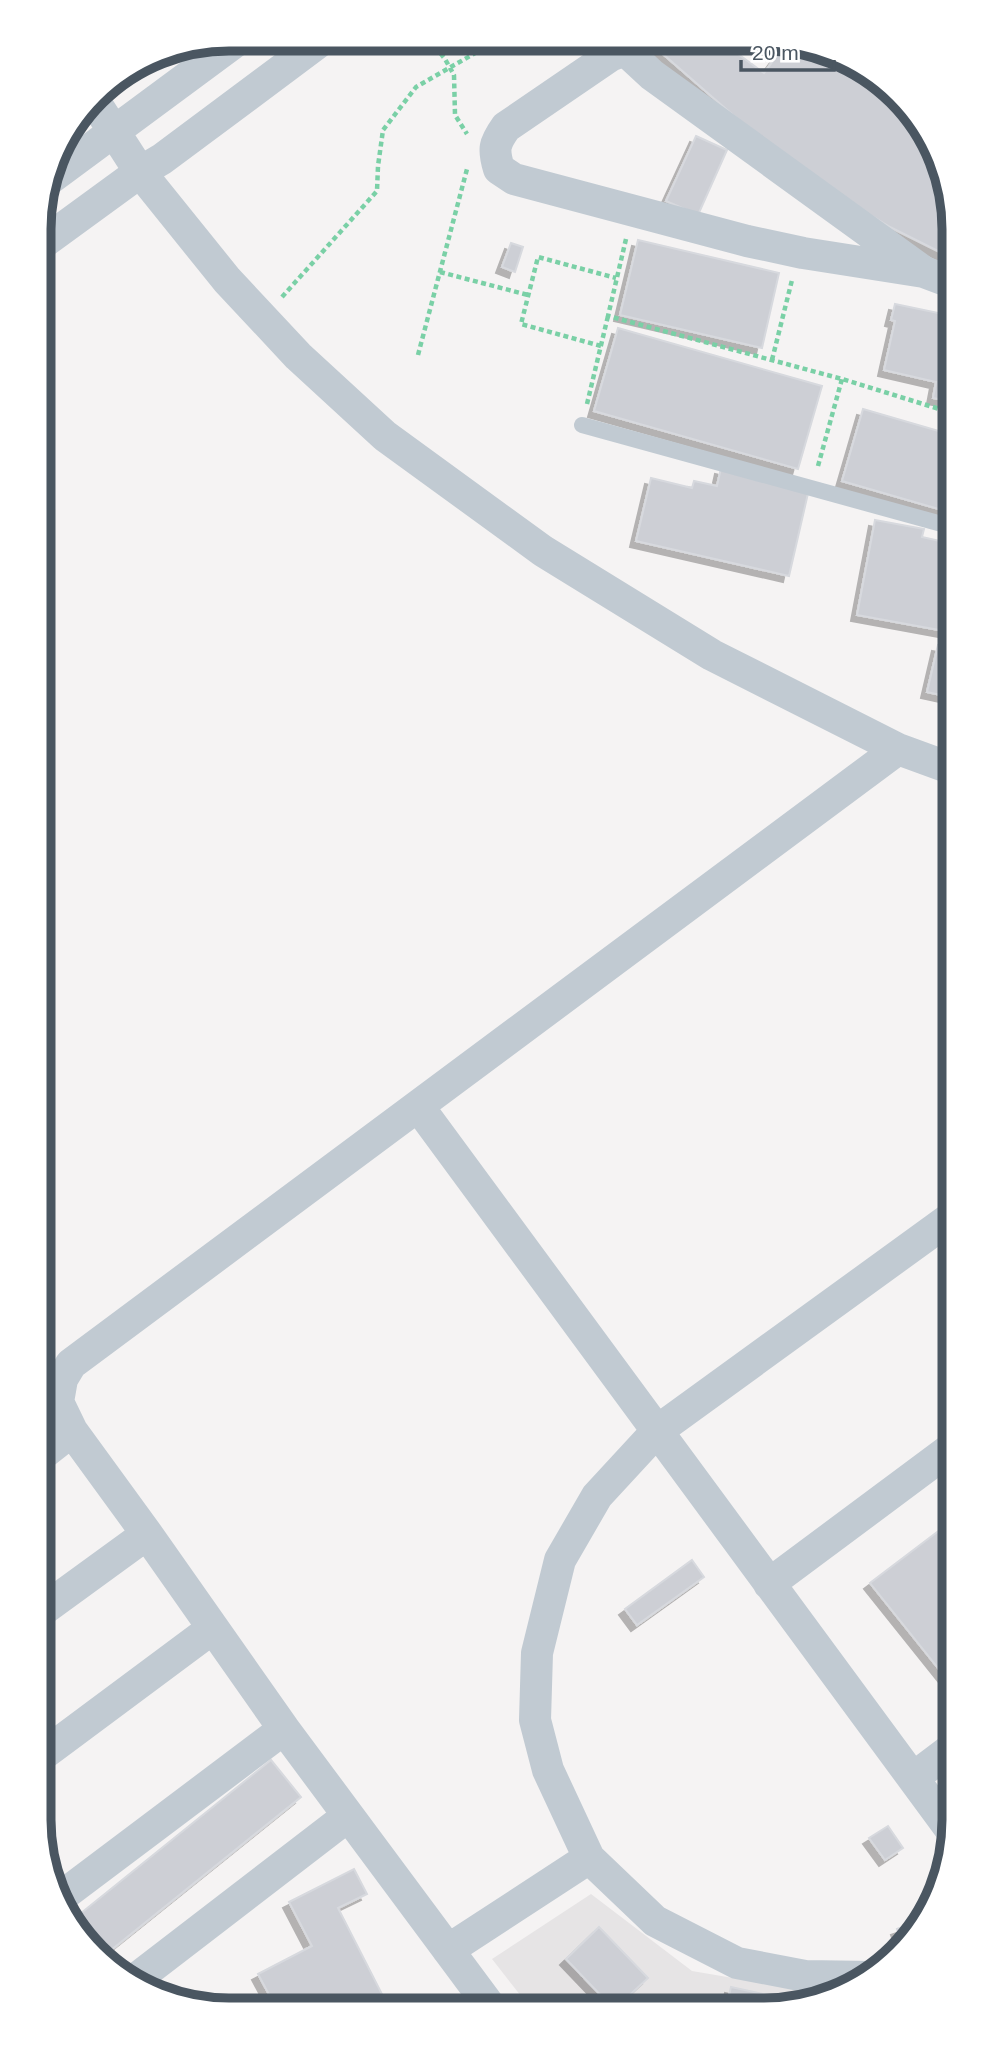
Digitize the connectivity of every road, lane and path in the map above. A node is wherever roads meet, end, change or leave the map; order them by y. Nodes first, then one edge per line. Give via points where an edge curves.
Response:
1 (222, 51) edge
2 (307, 51) edge
3 (438, 51) edge
4 (478, 51) edge
5 (622, 51) edge
6 (626, 51) edge
7 (449, 66) junction
8 (99, 108) edge
9 (113, 133) junction
10 (484, 149) junction
11 (61, 171) edge
12 (140, 172) junction
13 (634, 211) junction
14 (51, 238) edge
15 (798, 252) junction
16 (440, 272) junction
17 (936, 276) edge
18 (616, 278) junction
19 (528, 295) junction
20 (608, 316) junction
21 (263, 318) junction
22 (601, 346) junction
23 (418, 355) dead end
24 (772, 360) junction
25 (842, 379) junction
26 (942, 410) edge
27 (582, 425) joint
28 (812, 488) junction
29 (942, 524) edge
30 (898, 749) junction
31 (941, 766) edge
32 (418, 1106) junction
33 (942, 1224) edge
34 (72, 1431) junction
35 (657, 1431) junction
36 (51, 1448) edge
37 (942, 1455) edge
38 (147, 1534) junction
39 (769, 1584) junction
40 (51, 1604) edge
41 (213, 1628) junction
42 (284, 1729) junction
43 (51, 1749) edge
44 (942, 1756) edge
45 (913, 1779) junction
46 (348, 1816) junction
47 (942, 1818) edge
48 (589, 1858) junction
49 (66, 1893) edge
50 (448, 1950) junction
51 (141, 1975) edge
52 (847, 1977) edge
53 (483, 1998) edge

1 - 9 street
2 - 12 street
3 - 7 path
4 - 7 path
5 - 10 street via 506,127
6 - 17 street via 652,75
7 - 10 path via 454,75 455,115
7 - 21 path via 416,87 383,130 377,191
8 - 9 street
9 - 11 street
9 - 12 street
10 - 13 street via 499,169 514,179
10 - 16 path
12 - 14 street
12 - 21 street
13 - 15 street
13 - 18 path
15 - 17 street
15 - 24 path
16 - 19 path
16 - 23 path
18 - 19 path via 538,257
18 - 20 path
19 - 22 path via 521,324
20 - 22 path
20 - 24 path
21 - 30 street via 386,436 543,551 712,655
22 - 27 path
24 - 25 path
25 - 26 path
25 - 28 path
27 - 28 lane
28 - 29 lane
30 - 31 street
30 - 32 street
32 - 34 street via 71,1364 58,1402
32 - 35 street
33 - 35 street
34 - 36 street
34 - 38 street
35 - 39 street
35 - 48 street via 597,1496 560,1559 537,1653 535,1720 548,1770
37 - 39 street
38 - 40 street
38 - 41 street
39 - 45 street
41 - 42 street
41 - 43 street
42 - 46 street
42 - 49 street
44 - 45 street
45 - 47 street
46 - 50 street
46 - 51 street
48 - 50 street
48 - 52 street via 655,1921 737,1963 806,1976
50 - 53 street

